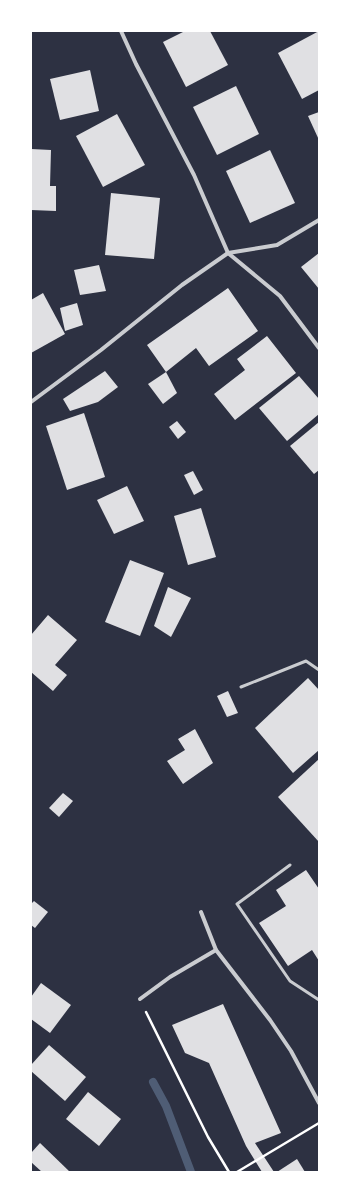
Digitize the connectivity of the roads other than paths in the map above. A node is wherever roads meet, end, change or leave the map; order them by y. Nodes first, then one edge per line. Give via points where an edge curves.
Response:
1 (120, 31) edge
2 (319, 220) edge
3 (228, 252) junction
4 (319, 348) edge
5 (31, 402) edge
6 (319, 670) edge
7 (241, 688) dead end
8 (290, 865) dead end
9 (201, 912) dead end
10 (216, 950) junction
11 (140, 999) road end
12 (319, 1000) edge
13 (319, 1103) edge

1 - 3 street via 194,175
2 - 3 street via 277,245
3 - 4 street via 280,296
3 - 5 street
6 - 7 lane via 306,661
8 - 12 lane via 237,904 290,981
9 - 10 street
10 - 11 street via 170,977
10 - 13 street via 291,1051

